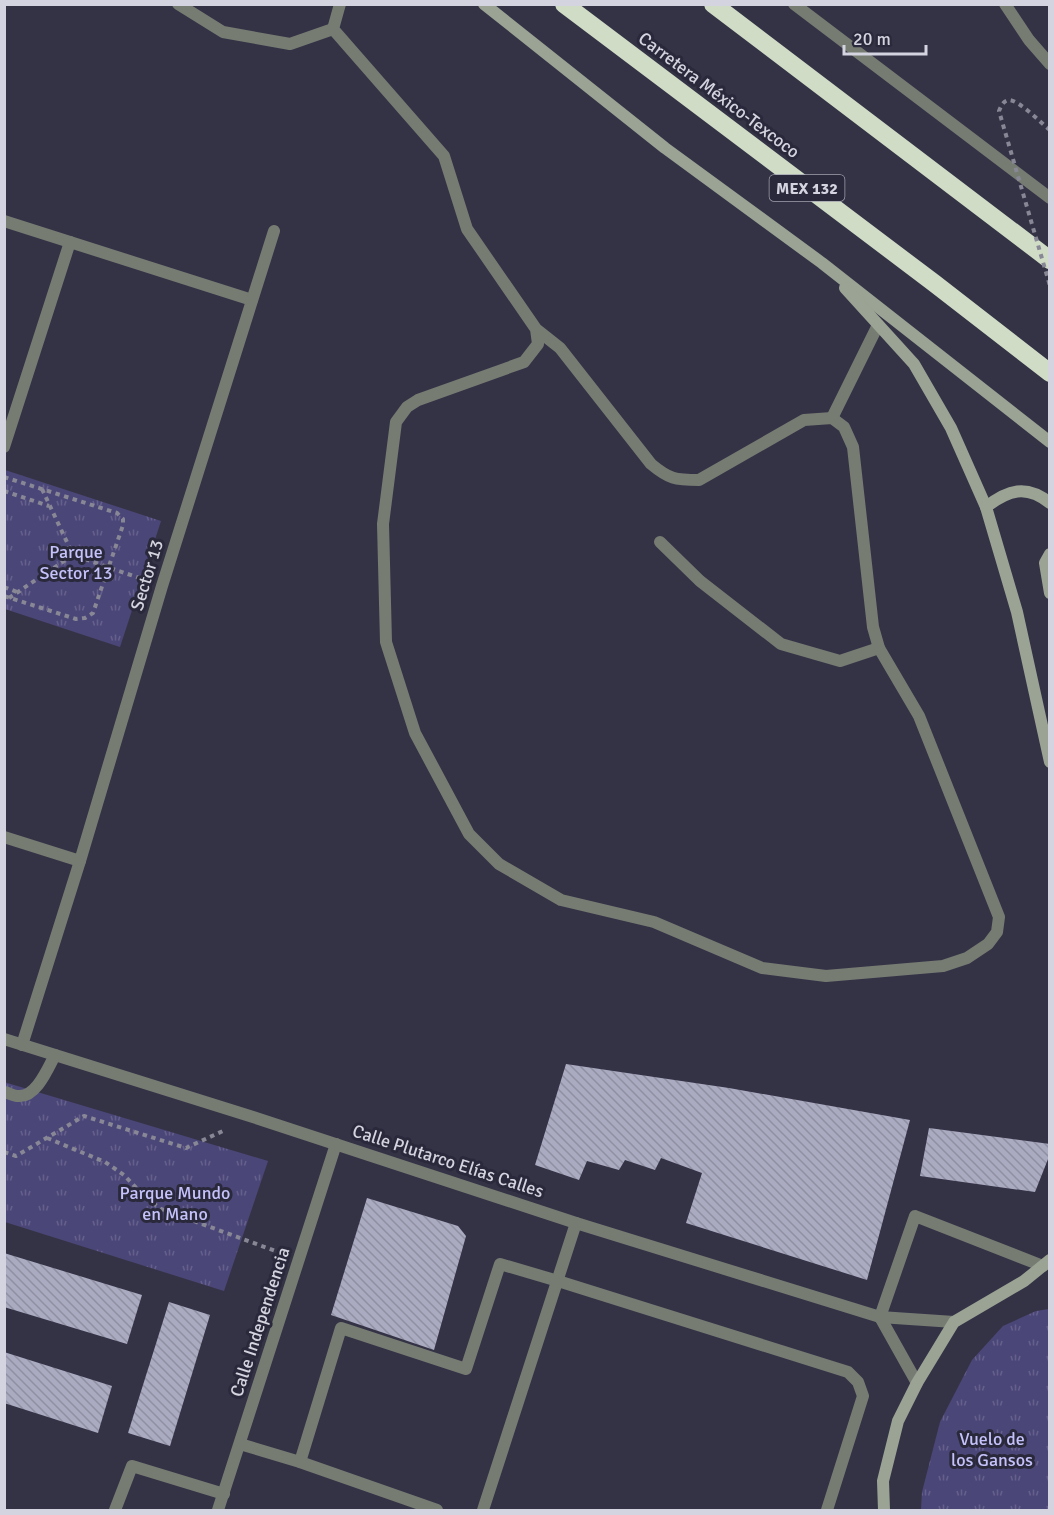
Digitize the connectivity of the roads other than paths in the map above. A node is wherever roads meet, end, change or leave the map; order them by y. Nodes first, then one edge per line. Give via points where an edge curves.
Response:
1 (178, 4) edge
2 (340, 4) edge
3 (484, 4) edge
4 (564, 4) edge
5 (713, 4) edge
6 (794, 4) edge
7 (1005, 4) edge
8 (333, 29) junction
9 (1050, 64) edge
10 (1050, 198) edge
11 (4, 221) edge
12 (274, 231) dead end
13 (70, 242) junction
14 (1050, 260) edge
15 (822, 263) junction
16 (252, 300) junction
17 (878, 325) junction
18 (536, 329) junction
19 (1050, 373) edge
20 (832, 418) junction
21 (1050, 442) edge
22 (4, 447) edge
23 (1050, 503) edge
24 (986, 507) junction
25 (660, 542) dead end
26 (1050, 554) edge
27 (1050, 594) edge
28 (879, 648) junction
29 (1050, 762) edge
30 (4, 837) edge
31 (80, 861) junction
32 (4, 1039) edge
33 (22, 1045) junction
34 (55, 1055) junction
35 (4, 1092) edge
36 (336, 1144) junction
37 (576, 1223) junction
38 (1047, 1264) edge
39 (558, 1281) junction
40 (880, 1317) junction
41 (954, 1322) junction
42 (917, 1383) junction
43 (240, 1444) junction
44 (300, 1462) junction
45 (224, 1494) junction
46 (115, 1510) edge
47 (218, 1510) edge
48 (437, 1510) edge
49 (483, 1510) edge
50 (827, 1510) edge
51 (884, 1510) edge

1 - 8 street via 222,32 290,44
2 - 8 street
3 - 15 main road via 665,148
4 - 19 highway, Carretera México-Texcoco / MEX 132
5 - 14 highway
6 - 10 street
7 - 9 street
8 - 18 street via 444,156 468,229
11 - 13 street
12 - 16 street, Sector 13
13 - 16 street
13 - 22 street
15 - 17 main road
15 - 21 main road
16 - 31 street, Sector 13
17 - 20 street
17 - 24 main road via 914,364 951,428
18 - 20 street via 560,348 651,464 666,476 699,480 804,420
18 - 28 street via 538,344 524,362 407,407 396,422 383,524 386,642 415,733 469,834 499,864 561,900 654,922 762,968 826,976 944,966 967,958 988,944 997,932 999,917 919,716
20 - 28 street via 844,427 853,447 873,627
23 - 24 main road via 1036,494 1018,491 999,497
24 - 29 main road via 1017,612
25 - 28 street via 700,581 781,644 840,661
26 - 27 main road via 1045,563
30 - 31 street
31 - 33 street, Sector 13
32 - 33 street, Calle Plutarco Elías Calles
33 - 34 street, Calle Plutarco Elías Calles
34 - 35 street via 29,1094 20,1097
34 - 36 street, Calle Plutarco Elías Calles
36 - 37 street, Calle Plutarco Elías Calles
36 - 43 street, Calle Independencia
37 - 39 street
37 - 40 street, Calle Plutarco Elías Calles
38 - 40 street via 915,1216
38 - 41 main road
39 - 44 street via 500,1264 466,1369 341,1328
39 - 49 street
39 - 50 street via 848,1372 858,1382 863,1396
40 - 41 street, Calle Plutarco Elías Calles
40 - 42 street
41 - 42 main road
42 - 51 main road via 898,1421 883,1481
43 - 44 street
43 - 45 street, Calle Independencia
44 - 48 street
45 - 46 street via 132,1466
45 - 47 street, Calle Independencia

